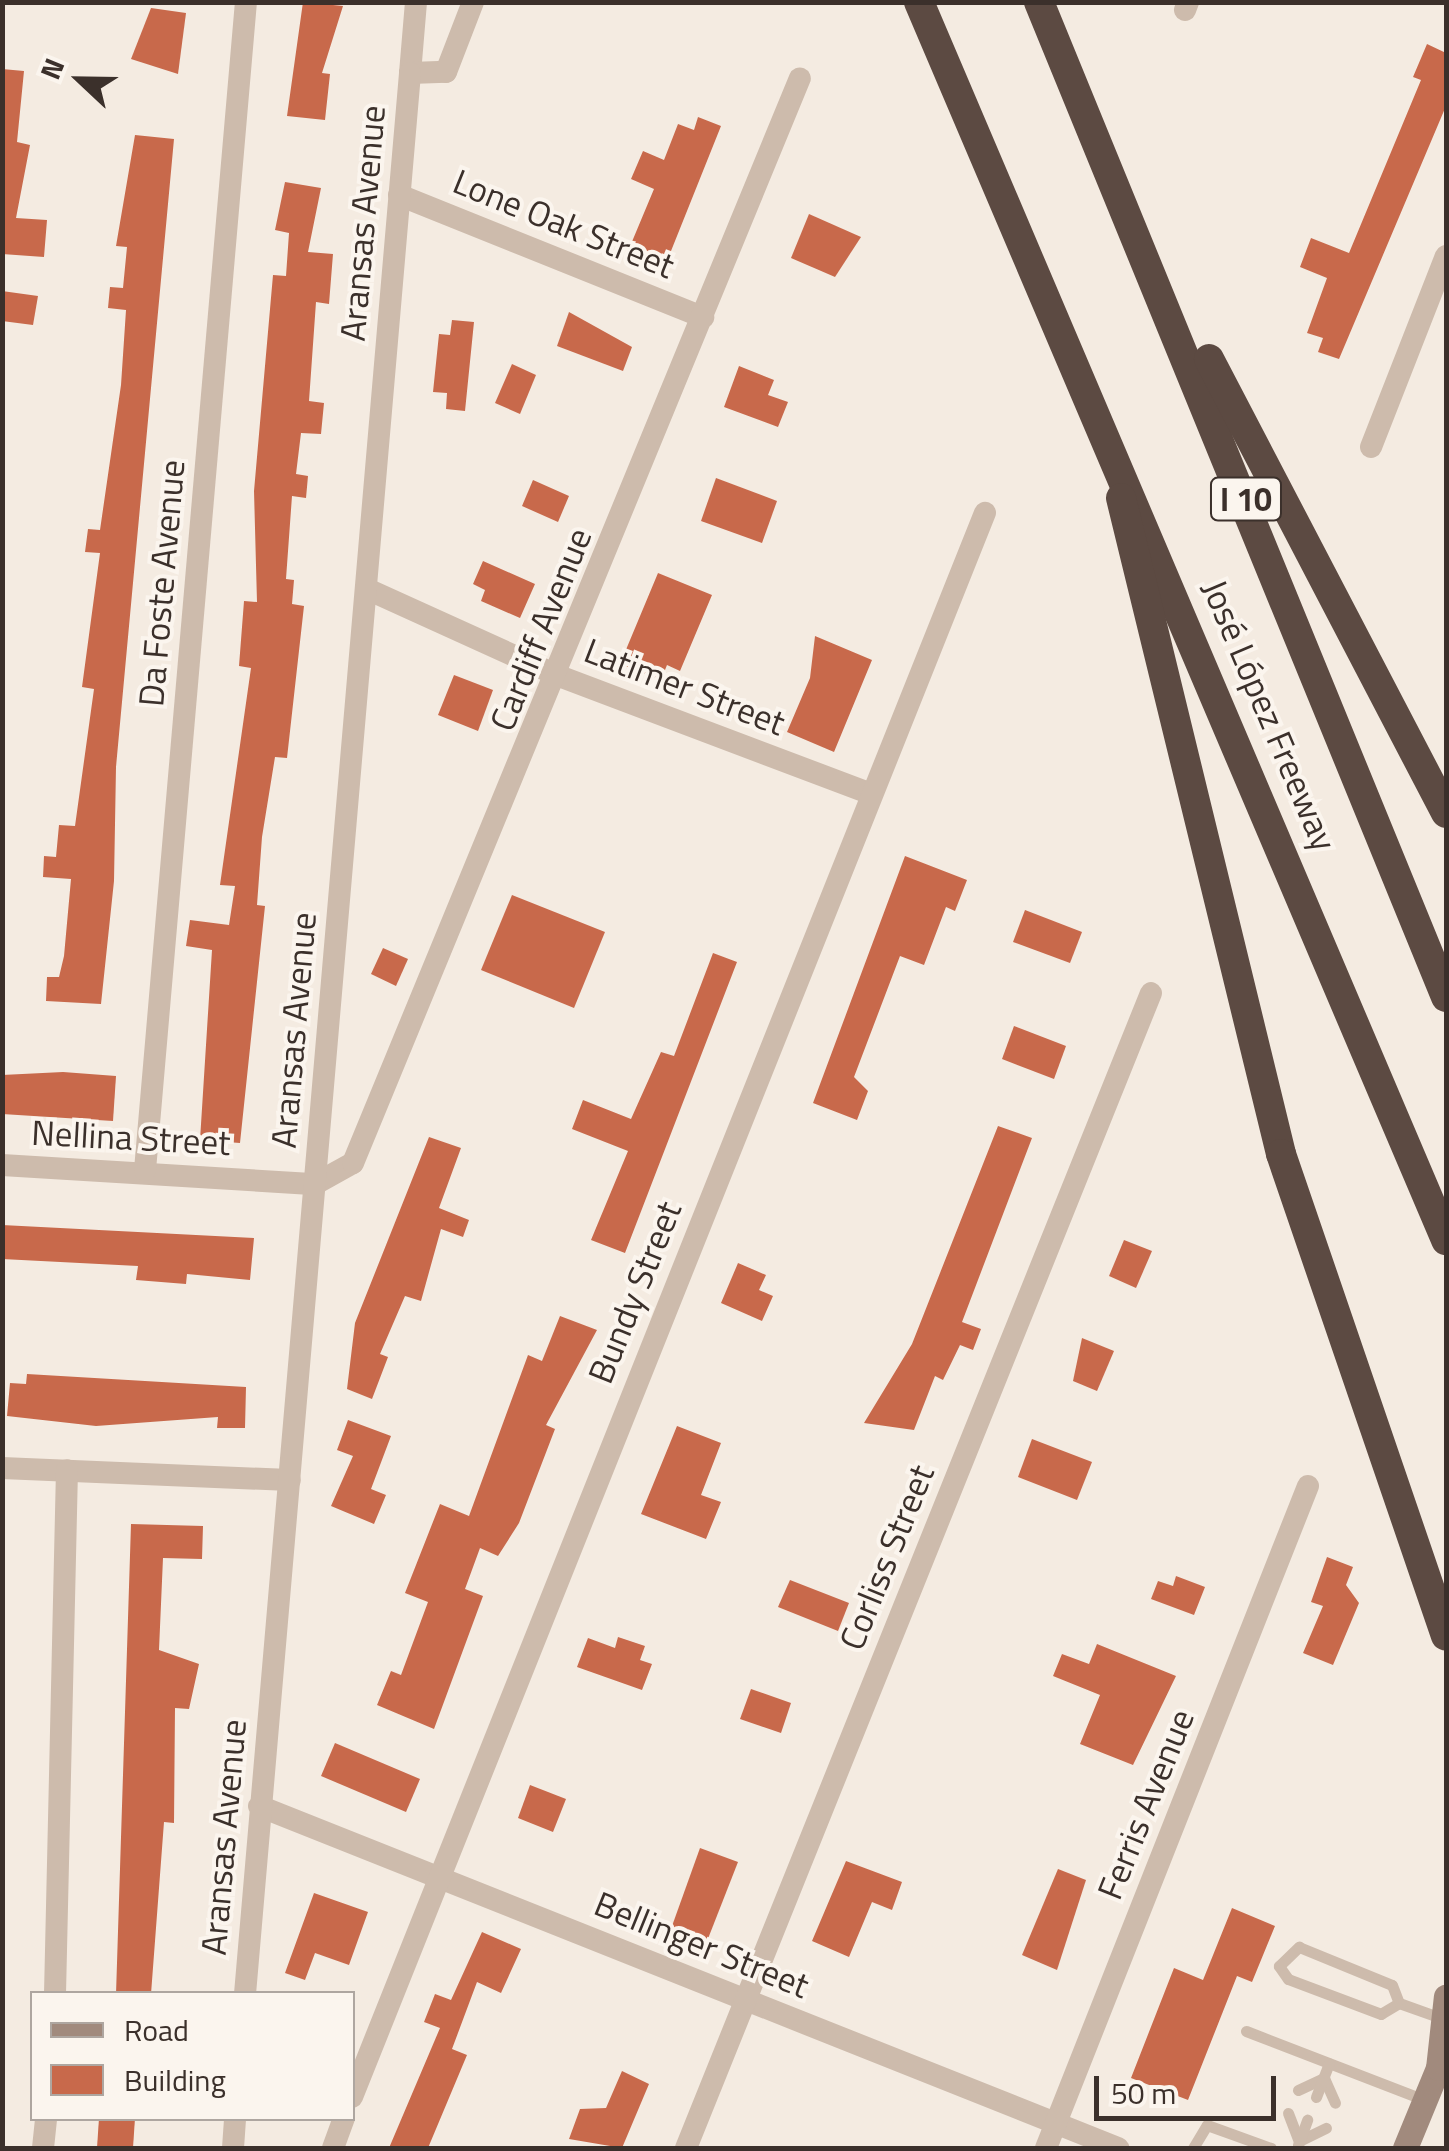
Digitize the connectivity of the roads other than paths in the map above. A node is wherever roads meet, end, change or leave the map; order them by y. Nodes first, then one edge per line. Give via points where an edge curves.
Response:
1 (246, 2) edge
2 (416, 2) edge
3 (473, 2) edge
4 (919, 2) edge
5 (1039, 2) edge
6 (410, 72) junction
7 (800, 78) dead end
8 (1121, 184) junction
9 (398, 194) junction
10 (1446, 256) edge
11 (703, 317) junction
12 (1106, 426) junction
13 (1371, 448) dead end
14 (984, 513) dead end
15 (367, 588) junction
16 (558, 676) junction
17 (872, 794) junction
18 (1446, 813) edge
19 (1151, 993) dead end
20 (1446, 998) edge
21 (2, 1165) edge
22 (145, 1170) junction
23 (315, 1184) junction
24 (1446, 1240) edge
25 (2, 1468) edge
26 (67, 1470) junction
27 (290, 1480) junction
28 (1308, 1486) dead end
29 (1446, 1636) edge
30 (259, 1806) junction
31 (438, 1876) junction
32 (56, 1991) edge
33 (245, 1991) edge
34 (745, 1999) junction
35 (1400, 2002) junction
36 (1444, 2007) edge
37 (1246, 2030) dead end
38 (1330, 2063) junction
39 (1442, 2064) edge
40 (1324, 2078) junction
41 (355, 2089) edge
42 (1298, 2090) dead end
43 (1316, 2097) dead end
44 (1425, 2100) junction
45 (1335, 2104) dead end
46 (1288, 2113) dead end
47 (1307, 2120) dead end
48 (46, 2121) edge
49 (235, 2121) edge
50 (343, 2121) edge
51 (1056, 2124) junction
52 (1326, 2128) dead end
53 (1298, 2145) edge
54 (43, 2148) edge
55 (233, 2148) edge
56 (333, 2148) edge
57 (686, 2148) edge
58 (1046, 2148) edge
59 (1118, 2148) edge
60 (1194, 2148) edge
61 (1270, 2148) edge
62 (1405, 2148) edge

1 - 22 street, Da Foste Avenue
2 - 6 street, Aransas Avenue
3 - 6 street via 446,72
4 - 12 highway, José López Freeway
5 - 8 highway, José López Freeway / I 10
6 - 9 street, Aransas Avenue
7 - 11 street, Cardiff Avenue
8 - 18 highway
8 - 20 highway, José López Freeway / I 10
9 - 11 street, Lone Oak Street
9 - 15 street, Aransas Avenue
10 - 13 street
11 - 16 street, Cardiff Avenue
12 - 24 highway, José López Freeway
12 - 29 highway via 1281,1154
14 - 17 street, Bundy Street
15 - 16 street, Latimer Street
15 - 23 street, Aransas Avenue
16 - 17 street, Latimer Street
16 - 23 street, Cardiff Avenue via 353,1163
17 - 31 street, Bundy Street
19 - 34 street, Corliss Street
21 - 22 street, Nellina Street
22 - 23 street, Nellina Street
23 - 27 street, Aransas Avenue
25 - 26 street
26 - 27 street
26 - 32 street
27 - 30 street, Aransas Avenue
28 - 51 street, Ferris Avenue
30 - 31 street, Bellinger Street
30 - 33 street, Aransas Avenue
31 - 34 street, Bellinger Street
31 - 41 street, Bundy Street
34 - 51 street, Bellinger Street
34 - 57 street, Corliss Street
35 - 35 lane via 1392,1985 1299,1947 1284,1954 1288,1978 1381,2014
35 - 36 lane
36 - 39 main road
37 - 38 lane
38 - 40 lane
38 - 44 lane
39 - 44 main road
40 - 42 lane
40 - 43 lane
40 - 45 lane
44 - 62 main road
46 - 53 lane
47 - 53 lane
48 - 54 street
49 - 55 street
50 - 56 street
51 - 58 street, Ferris Avenue
51 - 59 street, Bellinger Street
52 - 53 lane
60 - 61 lane via 1207,2126

